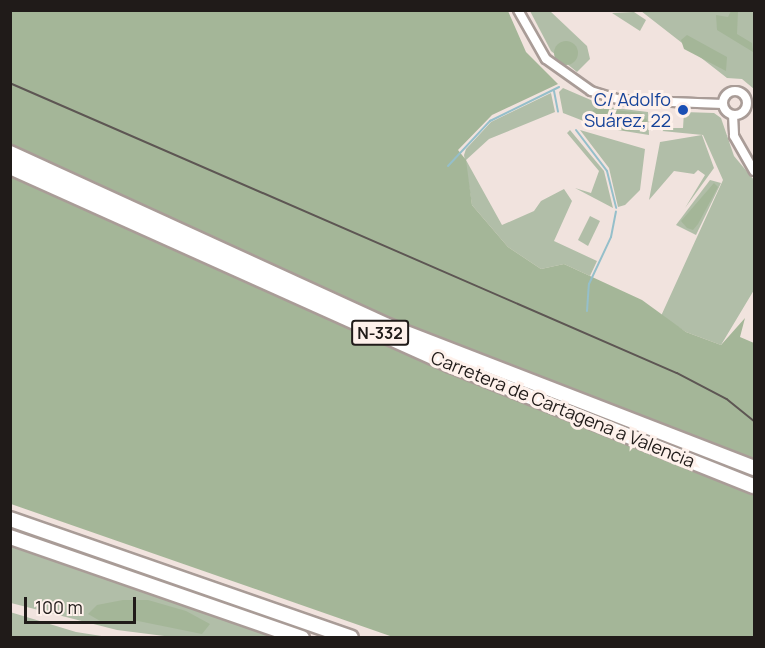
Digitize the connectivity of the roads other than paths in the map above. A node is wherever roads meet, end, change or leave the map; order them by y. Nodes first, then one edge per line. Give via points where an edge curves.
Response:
1 (518, 10) edge
2 (751, 103) edge
3 (723, 104) junction
4 (733, 115) junction
5 (10, 153) edge
6 (10, 167) edge
7 (754, 171) edge
8 (754, 468) edge
9 (754, 486) edge
10 (10, 519) edge
11 (10, 537) edge
12 (302, 638) edge
13 (351, 638) edge

1 - 3 street via 546,59 591,91 620,100
2 - 3 street via 735,90 725,96
2 - 4 street via 741,114
3 - 4 street
4 - 7 street via 734,136
5 - 8 highway, Carretera de Cartagena a Valencia / N-332 via 388,326
6 - 9 highway, Carretera de Cartagena a Valencia / N-332 via 451,365
10 - 13 highway
11 - 12 highway

